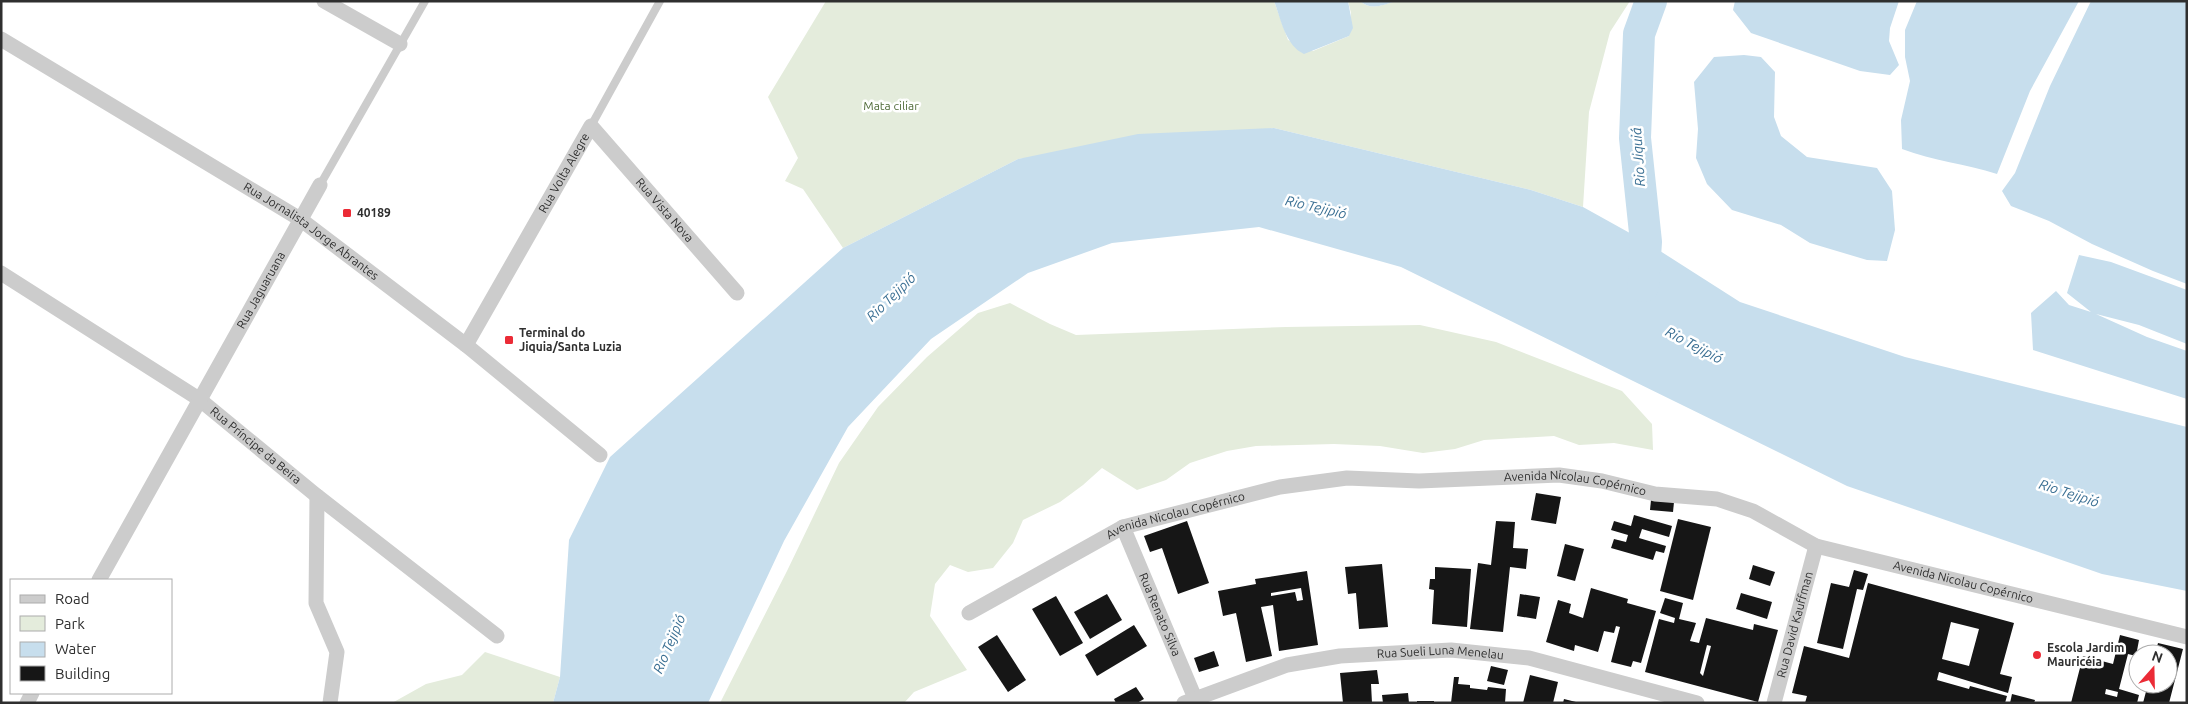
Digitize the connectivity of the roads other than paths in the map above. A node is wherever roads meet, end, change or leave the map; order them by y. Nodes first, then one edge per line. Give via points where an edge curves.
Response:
1 (324, 1) edge
2 (425, 1) edge
3 (660, 1) edge
4 (1, 39) edge
5 (400, 44) junction
6 (591, 126) junction
7 (320, 185) joint
8 (300, 219) junction
9 (1, 273) edge
10 (738, 293) dead end
11 (466, 345) junction
12 (199, 399) junction
13 (600, 455) dead end
14 (317, 496) junction
15 (1123, 527) junction
16 (1816, 546) junction
17 (100, 579) edge
18 (969, 613) dead end
19 (497, 636) dead end
20 (2187, 637) edge
21 (1192, 701) edge
22 (330, 703) edge
23 (1697, 703) edge
24 (1774, 703) edge

1 - 5 street
2 - 5 lane, Rua Jaguaruana
3 - 6 lane, Rua Volta Alegre
4 - 8 street, Rua Jornalista Jorge Abrantes
5 - 7 lane, Rua Jaguaruana
6 - 10 street, Rua Vista Nova
6 - 11 street, Rua Volta Alegre
7 - 8 street, Rua Jaguaruana
8 - 11 street, Rua Jornalista Jorge Abrantes
8 - 12 street, Rua Jaguaruana
9 - 12 street, Rua Príncipe da Beira
11 - 13 street, Rua Jornalista Jorge Abrantes
12 - 14 street, Rua Príncipe da Beira
12 - 17 street, Rua Jaguaruana
14 - 19 street, Rua Príncipe da Beira
14 - 22 street via 316,602 337,652
15 - 16 street, Avenida Nicolau Copérnico via 1280,487 1348,478 1418,482 1559,474 1655,494 1717,499 1753,511
15 - 18 street, Avenida Nicolau Copérnico
15 - 21 street, Rua Renato Silva
16 - 20 street, Avenida Nicolau Copérnico
16 - 24 street, Rua David Kauffman
21 - 23 street, Rua Sueli Luna Menelau via 1287,665 1340,656 1451,650 1529,658

